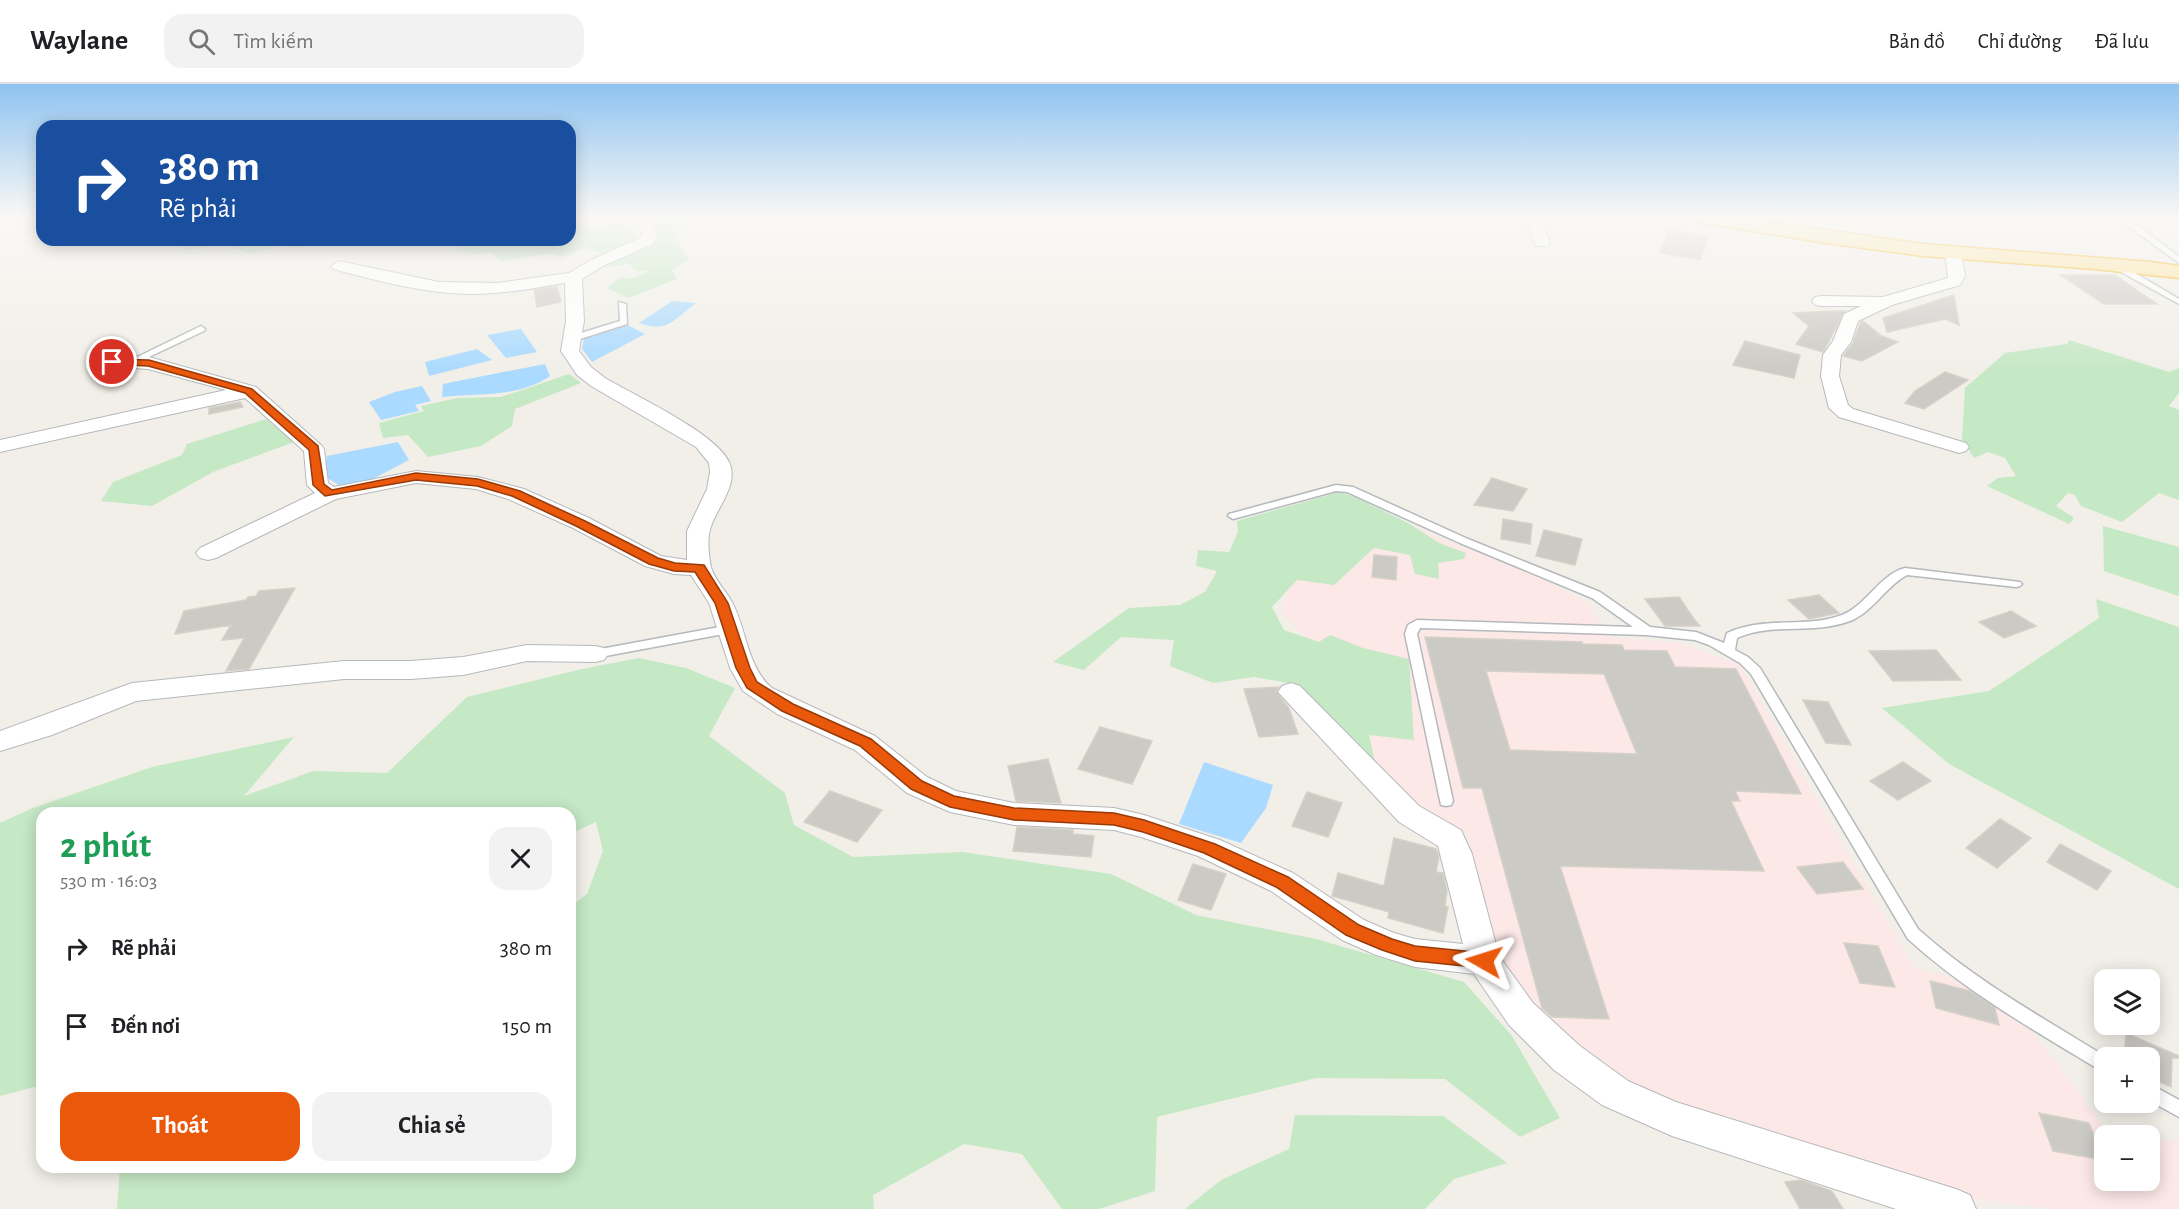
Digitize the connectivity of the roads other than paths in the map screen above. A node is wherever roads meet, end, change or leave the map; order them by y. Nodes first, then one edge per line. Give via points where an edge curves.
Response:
1 (350, 268) edge
2 (588, 268) edge
3 (1956, 268) edge
4 (2121, 268) edge
5 (2153, 268) edge
6 (2179, 272) edge
7 (574, 277) junction
8 (1821, 301) dead end
9 (1886, 301) junction
10 (2179, 302) edge
11 (622, 304) dead end
12 (201, 329) dead end
13 (571, 339) junction
14 (123, 361) joint
15 (249, 391) junction
16 (0, 446) edge
17 (1959, 447) dead end
18 (330, 494) junction
19 (1233, 516) dead end
20 (208, 553) dead end
21 (699, 568) junction
22 (2016, 584) dead end
23 (730, 629) junction
24 (1647, 631) junction
25 (1729, 651) junction
26 (596, 654) joint
27 (1291, 692) dead end
28 (0, 741) edge
29 (1446, 801) dead end
30 (1484, 961) junction
31 (2094, 1058) edge
32 (2160, 1098) edge
33 (2179, 1109) edge
34 (1956, 1209) edge

1 - 7 street via 469,289
2 - 7 street
3 - 9 street via 1954,281
4 - 10 lane
5 - 6 highway
7 - 13 street via 571,288 575,322
8 - 9 street
9 - 17 street via 1850,318 1842,342 1834,351 1830,376 1839,408
11 - 13 lane via 624,322
12 - 14 lane
13 - 21 street via 570,351 584,371 703,443 719,462 718,489 698,531
14 - 15 street via 149,363
15 - 16 street
15 - 18 street via 314,449 318,485
18 - 20 street
18 - 21 street via 416,477 478,483 527,499 653,561
19 - 24 lane via 1336,488 1349,489 1585,590
21 - 23 street via 722,603
22 - 25 lane via 1905,571 1862,609 1848,616 1830,622 1741,630 1731,636
23 - 26 lane
23 - 30 street via 743,668 752,685 763,694 865,743 917,785 950,801 1014,814 1114,819 1144,826 1209,849 1282,882 1353,930 1389,945 1415,953
24 - 25 lane via 1696,636
24 - 29 lane via 1417,624 1412,628
25 - 31 lane via 1756,671 1913,934 1961,974
26 - 28 street via 527,653 463,666 344,670 132,692
27 - 30 street via 1409,814 1450,837
30 - 34 street via 1521,1014 1567,1058 1615,1093 1672,1118
32 - 33 lane

